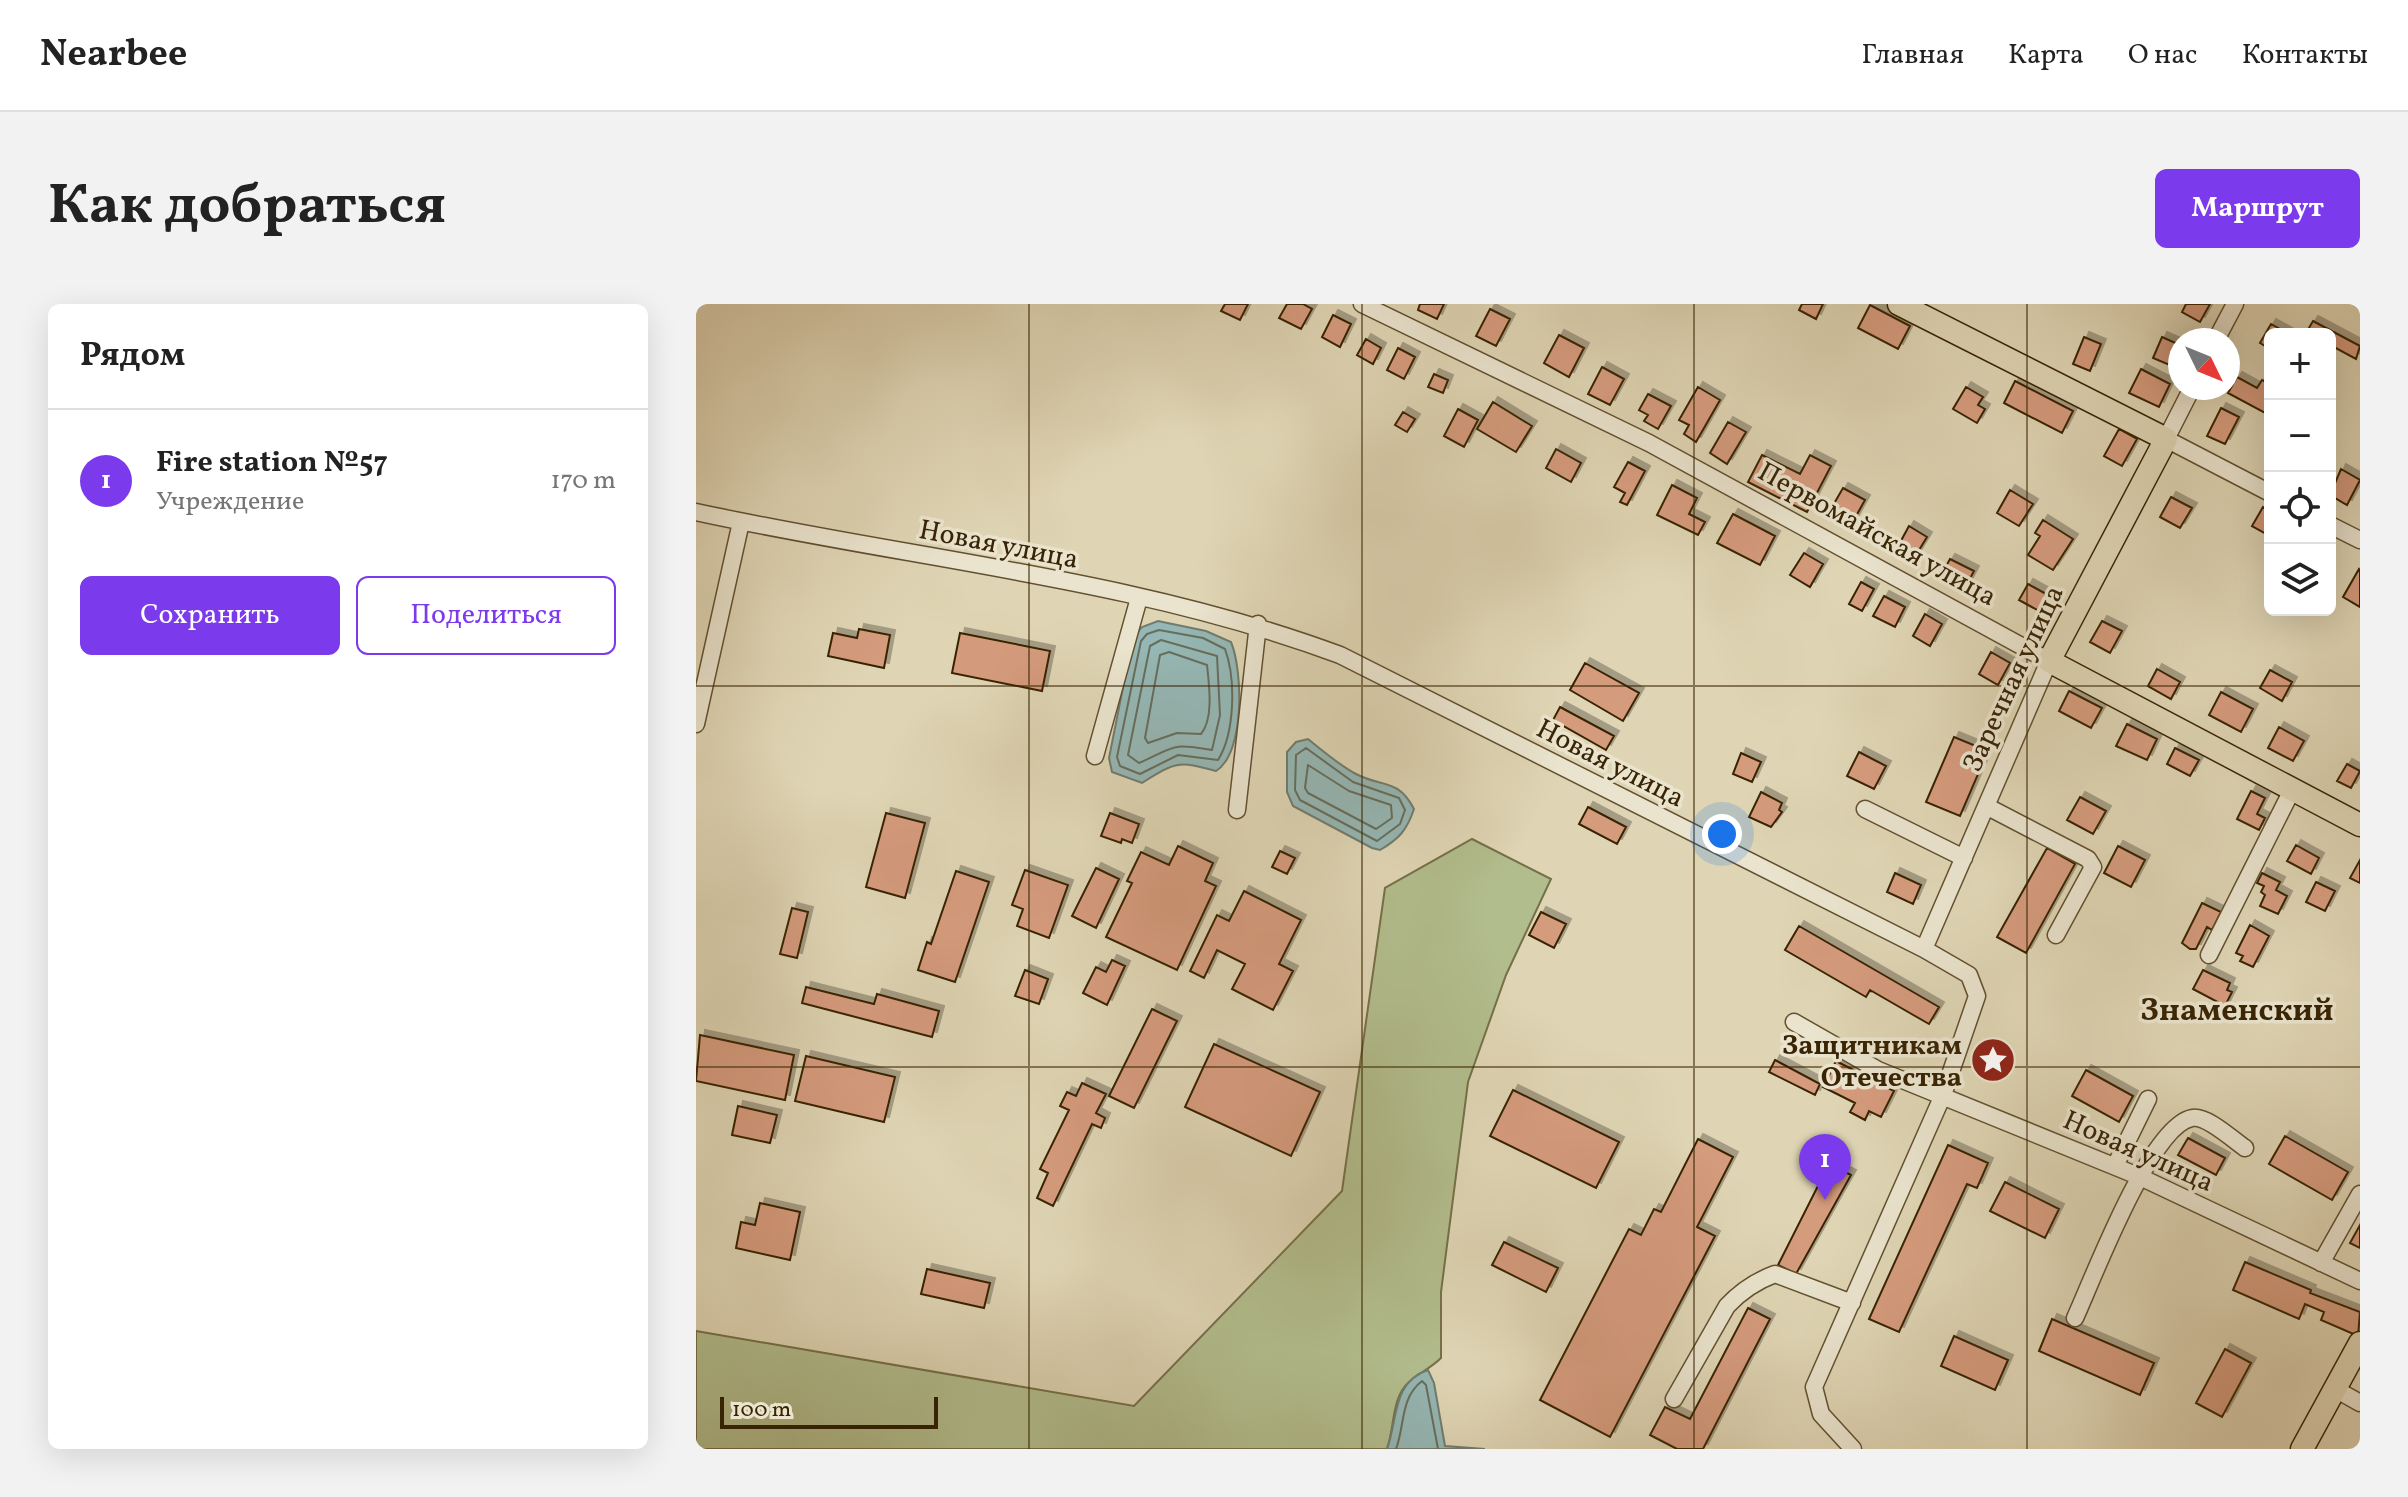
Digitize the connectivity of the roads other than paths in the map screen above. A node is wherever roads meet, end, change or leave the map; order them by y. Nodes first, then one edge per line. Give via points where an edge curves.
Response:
1 (1362, 304) edge
2 (1899, 304) edge
3 (2235, 304) edge
4 (2222, 328) edge
5 (2186, 400) edge
6 (2166, 439) junction
7 (2264, 490) edge
8 (696, 512) edge
9 (741, 522) junction
10 (2336, 528) edge
11 (2360, 540) edge
12 (1139, 598) junction
13 (1258, 624) junction
14 (2049, 661) junction
15 (696, 724) edge
16 (1095, 756) dead end
17 (2292, 790) junction
18 (1986, 806) junction
19 (1865, 809) dead end
20 (1237, 810) dead end
21 (2360, 825) edge
22 (1964, 858) junction
23 (2056, 935) dead end
24 (1924, 949) junction
25 (2209, 955) dead end
26 (1794, 1022) dead end
27 (1943, 1095) junction
28 (2148, 1099) dead end
29 (2245, 1148) dead end
30 (2115, 1166) junction
31 (2138, 1176) junction
32 (2360, 1194) edge
33 (2321, 1263) junction
34 (2360, 1281) edge
35 (1852, 1303) junction
36 (2075, 1318) dead end
37 (2359, 1348) edge
38 (2335, 1389) junction
39 (1674, 1399) dead end
40 (2360, 1403) edge
41 (1853, 1449) edge
42 (2302, 1449) edge

1 - 14 street, Первомайская улица via 1649,443
2 - 6 main road
3 - 4 street
5 - 6 street, Заречная улица
6 - 7 street
6 - 14 main road, Заречная улица
8 - 9 street, Новая улица
9 - 12 street, Новая улица
9 - 15 street
10 - 11 street
12 - 13 street, Новая улица
12 - 16 street
13 - 20 street
13 - 24 street, Новая улица via 1340,655
14 - 17 main road, Первомайская улица
14 - 18 street, Заречная улица
17 - 21 main road, Первомайская улица
17 - 25 street
18 - 22 street, Заречная улица
18 - 23 street via 2088,859 2093,867
19 - 22 street
22 - 24 street, Заречная улица
24 - 27 street, Новая улица via 1969,975 1977,996
26 - 27 street via 1878,1070
27 - 30 street, Новая улица
27 - 35 street
28 - 30 street
29 - 31 street via 2201,1118 2191,1118 2179,1124
30 - 31 street, Новая улица
31 - 33 street, Новая улица
31 - 36 street
32 - 33 street
33 - 34 street, Новая улица
35 - 39 street via 1775,1274 1761,1279 1727,1306
35 - 41 street via 1814,1387 1821,1414
37 - 38 main road
38 - 40 street
38 - 42 main road

